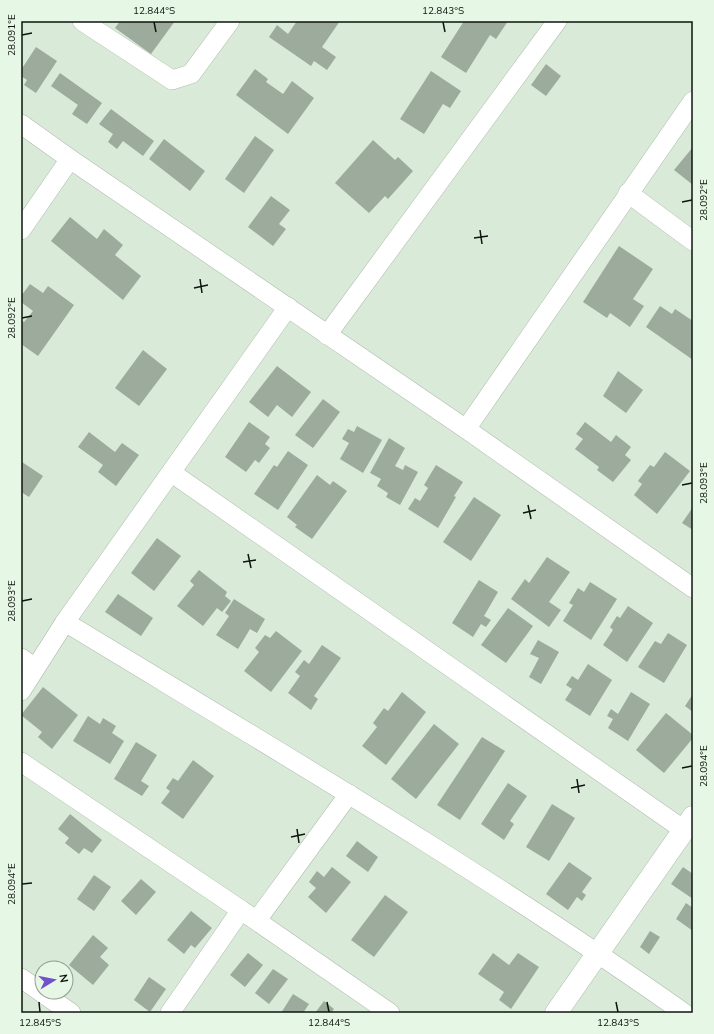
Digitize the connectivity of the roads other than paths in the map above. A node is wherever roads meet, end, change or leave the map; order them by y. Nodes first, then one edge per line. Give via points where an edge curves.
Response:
1 (82, 21) edge
2 (230, 21) edge
3 (557, 21) edge
4 (693, 100) edge
5 (21, 124) edge
6 (70, 159) junction
7 (628, 193) junction
8 (21, 230) edge
9 (693, 240) edge
10 (288, 307) junction
11 (327, 335) junction
12 (466, 429) junction
13 (172, 473) junction
14 (693, 588) edge
15 (65, 622) junction
16 (28, 663) edge
17 (21, 691) edge
18 (21, 762) edge
19 (348, 794) junction
20 (688, 824) edge
21 (240, 910) junction
22 (258, 920) junction
23 (598, 953) junction
24 (21, 978) edge
25 (71, 1013) edge
26 (170, 1013) edge
27 (390, 1013) edge
28 (556, 1013) edge
29 (684, 1013) edge

1 - 2 street via 172,80 191,74
3 - 11 street
4 - 7 street
5 - 6 street
6 - 8 street
6 - 10 street
7 - 9 street
7 - 12 street
10 - 11 street
10 - 13 street
11 - 12 street
12 - 14 street
13 - 15 street
13 - 20 street
15 - 16 street
15 - 19 street
16 - 17 street
18 - 21 street
19 - 22 street
19 - 23 street
20 - 23 street
21 - 22 street
21 - 26 street
22 - 27 street
23 - 28 street
23 - 29 street
24 - 25 street

